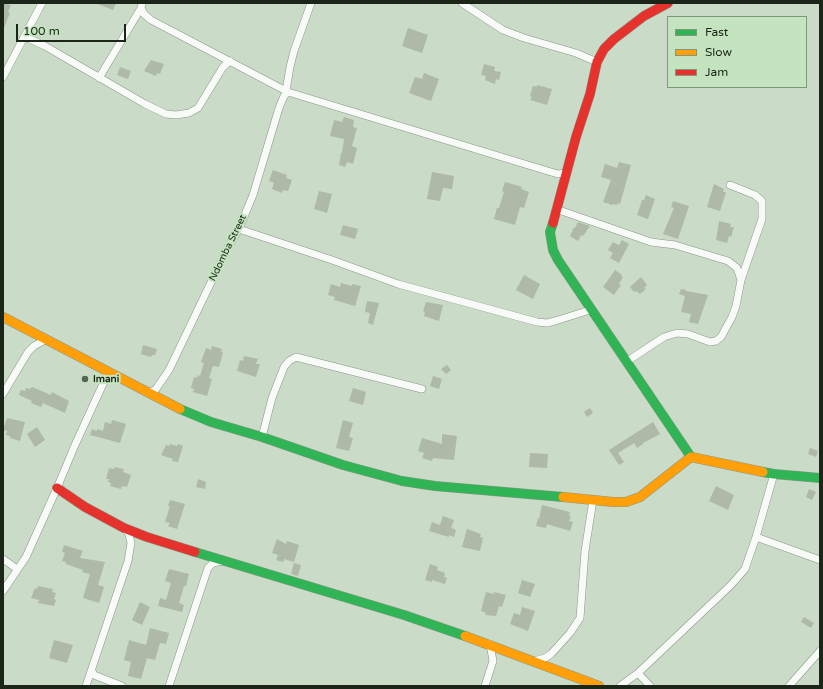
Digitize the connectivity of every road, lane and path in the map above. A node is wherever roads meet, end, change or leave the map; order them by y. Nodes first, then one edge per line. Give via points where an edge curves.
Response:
1 (42, 3) edge
2 (311, 3) edge
3 (462, 3) edge
4 (668, 3) edge
5 (141, 5) edge
6 (23, 39) junction
7 (230, 62) junction
8 (597, 62) junction
9 (4, 75) edge
10 (99, 78) junction
11 (287, 91) junction
12 (566, 173) junction
13 (730, 185) dead end
14 (556, 209) junction
15 (239, 229) junction
16 (741, 280) junction
17 (590, 310) junction
18 (3, 317) edge
19 (45, 340) junction
20 (626, 362) junction
21 (108, 373) junction
22 (422, 389) dead end
23 (148, 393) junction
24 (3, 394) edge
25 (262, 437) junction
26 (691, 457) junction
27 (774, 474) junction
28 (820, 478) edge
29 (57, 488) junction
30 (593, 500) junction
31 (124, 528) junction
32 (147, 537) junction
33 (756, 537) junction
34 (131, 543) junction
35 (204, 556) junction
36 (3, 559) edge
37 (820, 560) edge
38 (222, 561) junction
39 (208, 568) junction
40 (16, 570) junction
41 (3, 591) edge
42 (490, 644) junction
43 (820, 651) edge
44 (534, 661) junction
45 (92, 671) junction
46 (638, 673) junction
47 (86, 686) edge
48 (122, 686) edge
49 (169, 686) edge
50 (485, 686) edge
51 (599, 686) edge
52 (620, 686) edge
53 (650, 686) edge
54 (789, 686) edge

1 - 6 street
2 - 11 street, Ndomba Street via 294,51
3 - 8 street via 503,30
4 - 8 street via 644,16 614,39
5 - 7 street via 144,14 151,20
5 - 10 street
6 - 9 street
6 - 10 street via 30,39 45,46
7 - 10 street via 223,67 198,108 176,116 145,104
7 - 11 street
8 - 12 street
11 - 12 street via 551,172
11 - 15 street, Ndomba Street via 279,108 253,195
12 - 14 street
13 - 16 street via 756,195 762,201 762,219
14 - 16 street via 651,242 675,245 728,261 737,268
14 - 17 street via 550,232 553,250
15 - 17 street via 398,284 537,322 547,323
15 - 23 street, Ndomba Street via 169,370 156,388
16 - 20 street via 732,317 716,341 710,342 677,333 664,337
17 - 20 street
18 - 19 street
19 - 21 street
19 - 24 street via 28,352
20 - 26 street
21 - 23 street
21 - 29 street
22 - 25 street via 296,357 284,367 272,398
23 - 25 street via 171,406 211,422
25 - 30 street via 343,465 402,481
26 - 27 street
26 - 30 street via 640,497 626,502
27 - 28 street
27 - 33 street
29 - 31 street
29 - 40 street via 26,557
30 - 44 street via 585,551 580,618 551,654
31 - 32 street
31 - 34 street
32 - 34 street
32 - 35 street
33 - 37 street
33 - 46 street via 745,569
34 - 45 street via 128,561
35 - 38 street
35 - 39 street
36 - 40 street
38 - 39 street via 213,563
38 - 42 street via 404,615
39 - 49 street
40 - 41 street
42 - 44 street
42 - 50 street via 493,661
43 - 54 street
44 - 51 street
45 - 47 street
45 - 48 street via 94,675
46 - 52 street
46 - 53 street

